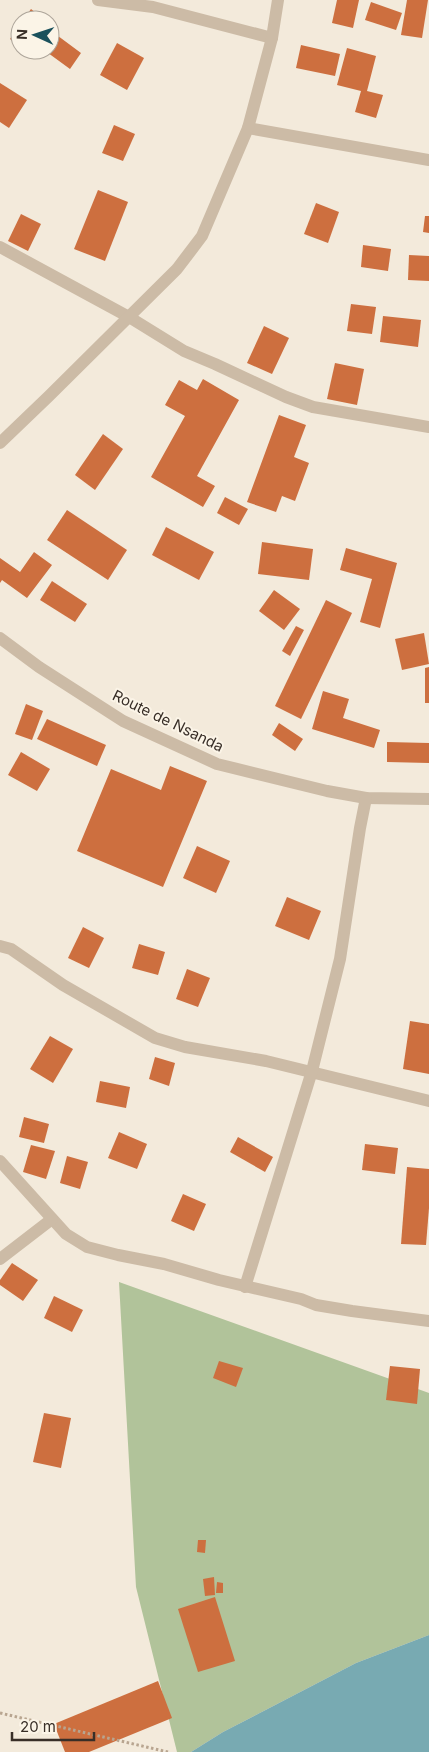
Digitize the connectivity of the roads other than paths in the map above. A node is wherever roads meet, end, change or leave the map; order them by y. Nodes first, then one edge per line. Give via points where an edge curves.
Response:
1 (98, 0) edge
2 (278, 0) edge
3 (272, 38) junction
4 (248, 128) junction
5 (429, 160) edge
6 (0, 247) edge
7 (129, 317) junction
8 (429, 427) edge
9 (0, 442) edge
10 (0, 638) edge
11 (366, 798) junction
12 (429, 799) edge
13 (0, 946) edge
14 (312, 1071) junction
15 (429, 1101) edge
16 (0, 1161) edge
17 (52, 1219) junction
18 (0, 1259) edge
19 (245, 1287) junction
20 (429, 1321) edge

1 - 3 street via 153,7
2 - 3 street
3 - 4 street
4 - 5 street
4 - 7 street via 202,236 177,269
6 - 7 street
7 - 8 street via 184,351 286,397 314,407
7 - 9 street
10 - 11 street, Route de Nsanda via 123,721 217,764
11 - 12 street, Route de Nsanda
11 - 14 street via 340,959
13 - 14 street via 11,949 64,985 155,1038 185,1047
14 - 15 street
14 - 19 street
16 - 17 street
17 - 18 street
17 - 19 street via 66,1234 87,1247
19 - 20 street via 352,1312

